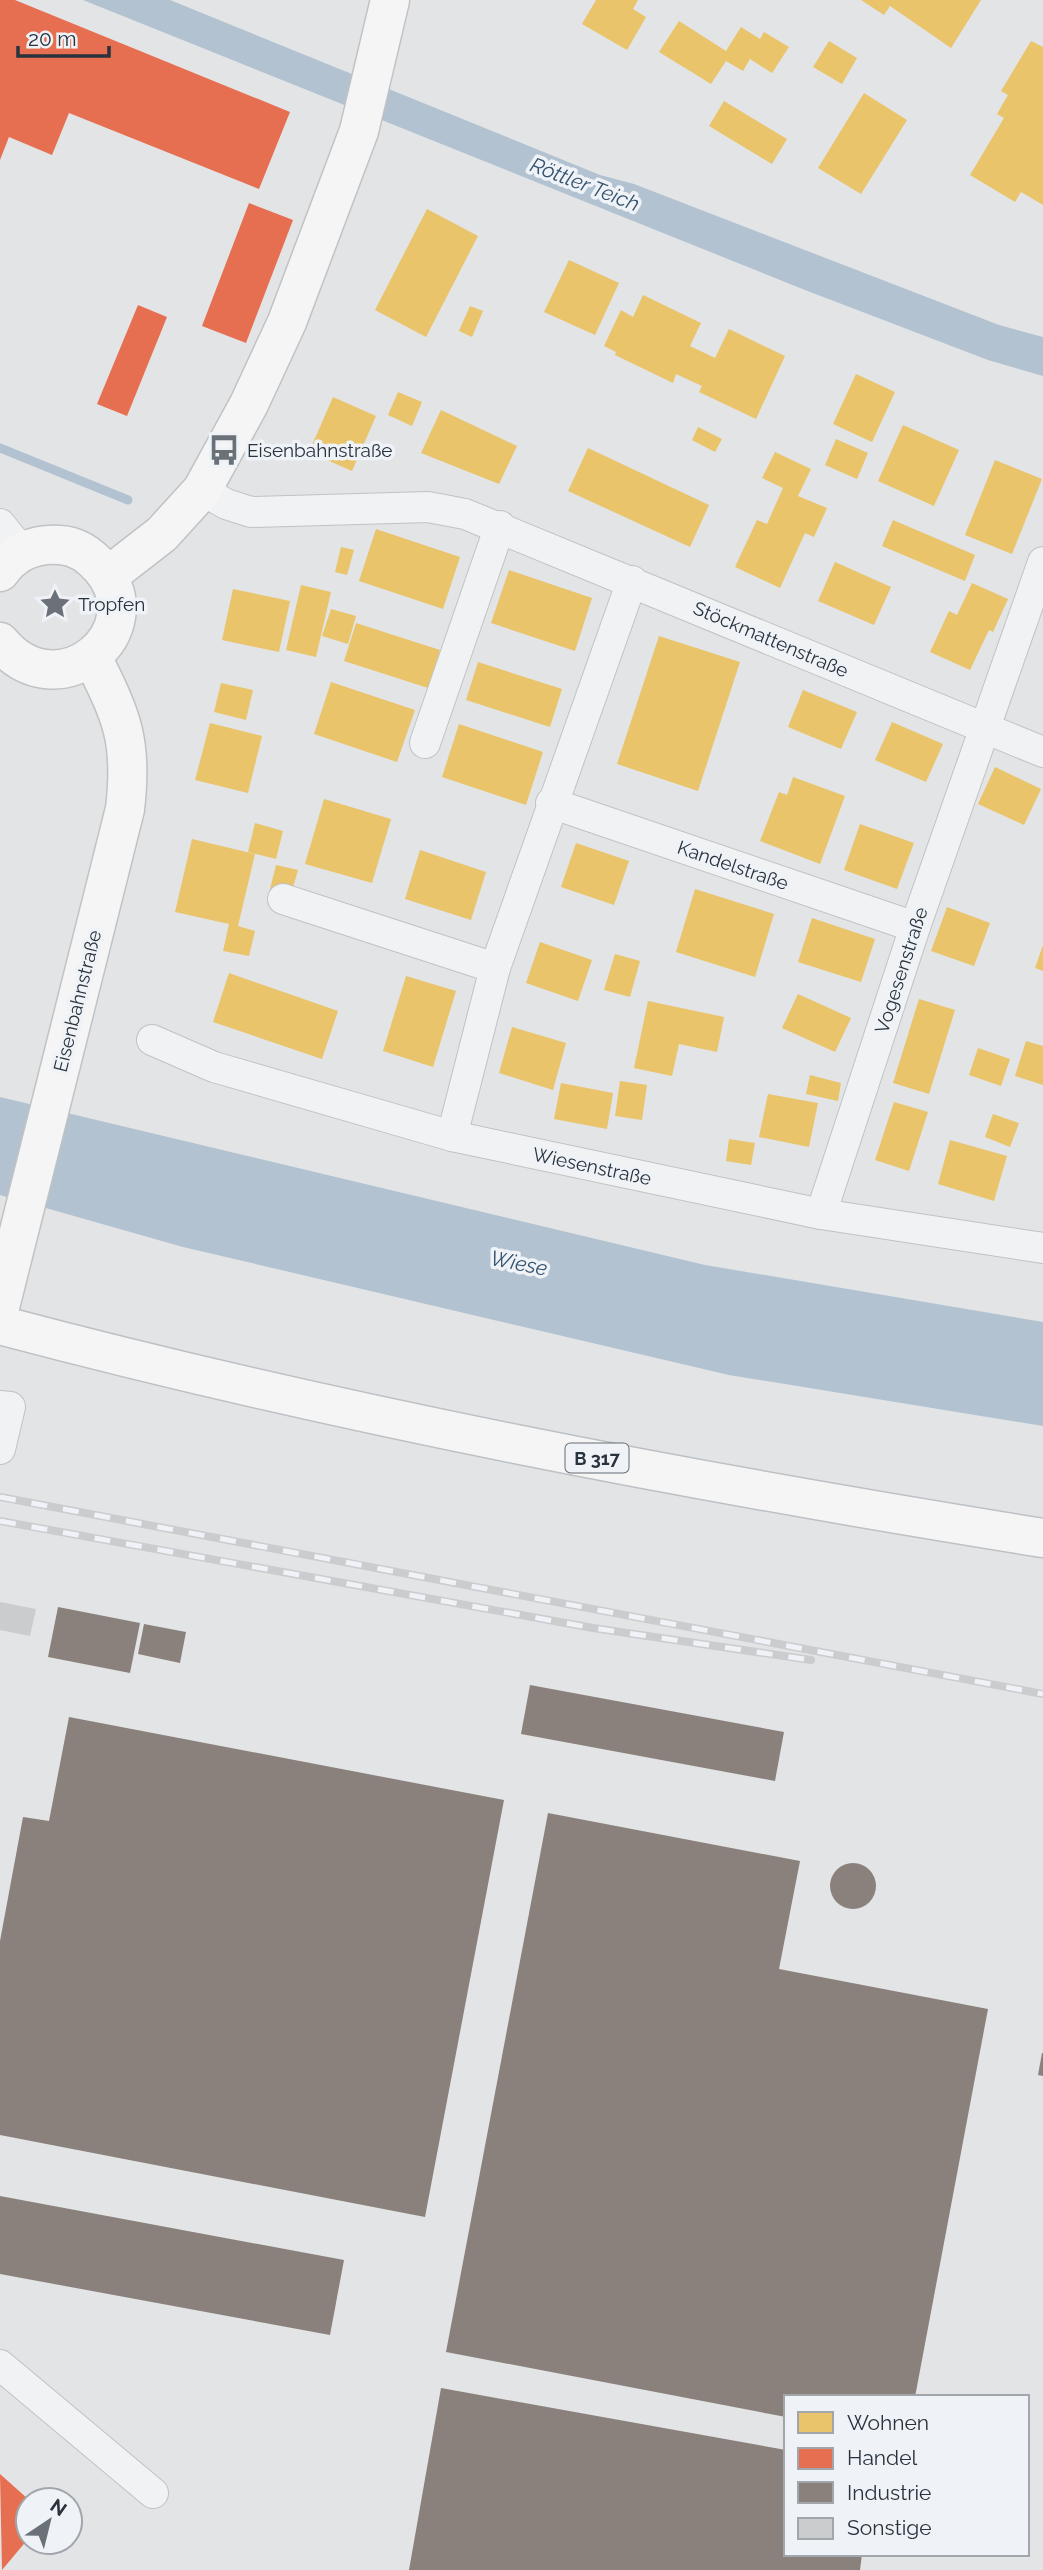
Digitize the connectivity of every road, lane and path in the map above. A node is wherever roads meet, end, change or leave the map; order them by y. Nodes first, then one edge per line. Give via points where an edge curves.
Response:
1 (390, 0) edge
2 (202, 490) junction
3 (500, 526) junction
4 (7, 549) edge
5 (1043, 562) edge
6 (108, 576) junction
7 (632, 581) junction
8 (4, 654) edge
9 (92, 657) junction
10 (983, 727) junction
11 (425, 743) dead end
12 (1043, 752) edge
13 (551, 803) junction
14 (283, 899) dead end
15 (915, 927) junction
16 (495, 968) junction
17 (152, 1041) dead end
18 (452, 1136) junction
19 (821, 1214) junction
20 (1043, 1248) edge
21 (0, 1307) edge
22 (0, 1325) edge
23 (5, 1407) edge
24 (0, 1449) edge
25 (1043, 1538) edge
26 (0, 2365) edge
27 (153, 2493) dead end

1 - 2 street via 359,131 287,323
2 - 3 street, Stöckmattenstraße via 251,512 428,506
2 - 6 street via 162,534
3 - 7 street, Stöckmattenstraße
3 - 11 street
4 - 6 street via 70,546 92,557
5 - 10 street, Vogesenstraße
6 - 9 street via 115,597 115,620 107,641
7 - 10 street, Stöckmattenstraße
7 - 13 street
8 - 9 street via 51,671 73,668
9 - 21 street, Eisenbahnstraße via 127,740 130,770 125,809
10 - 12 street, Stöckmattenstraße
10 - 15 street, Vogesenstraße
13 - 15 street, Kandelstraße
13 - 16 street
14 - 16 street
15 - 19 street, Vogesenstraße
16 - 18 street
17 - 18 street, Wiesenstraße via 214,1067
18 - 19 street, Wiesenstraße
19 - 20 street, Wiesenstraße
22 - 25 street, B 317 via 154,1366 474,1436
23 - 24 street
26 - 27 street

